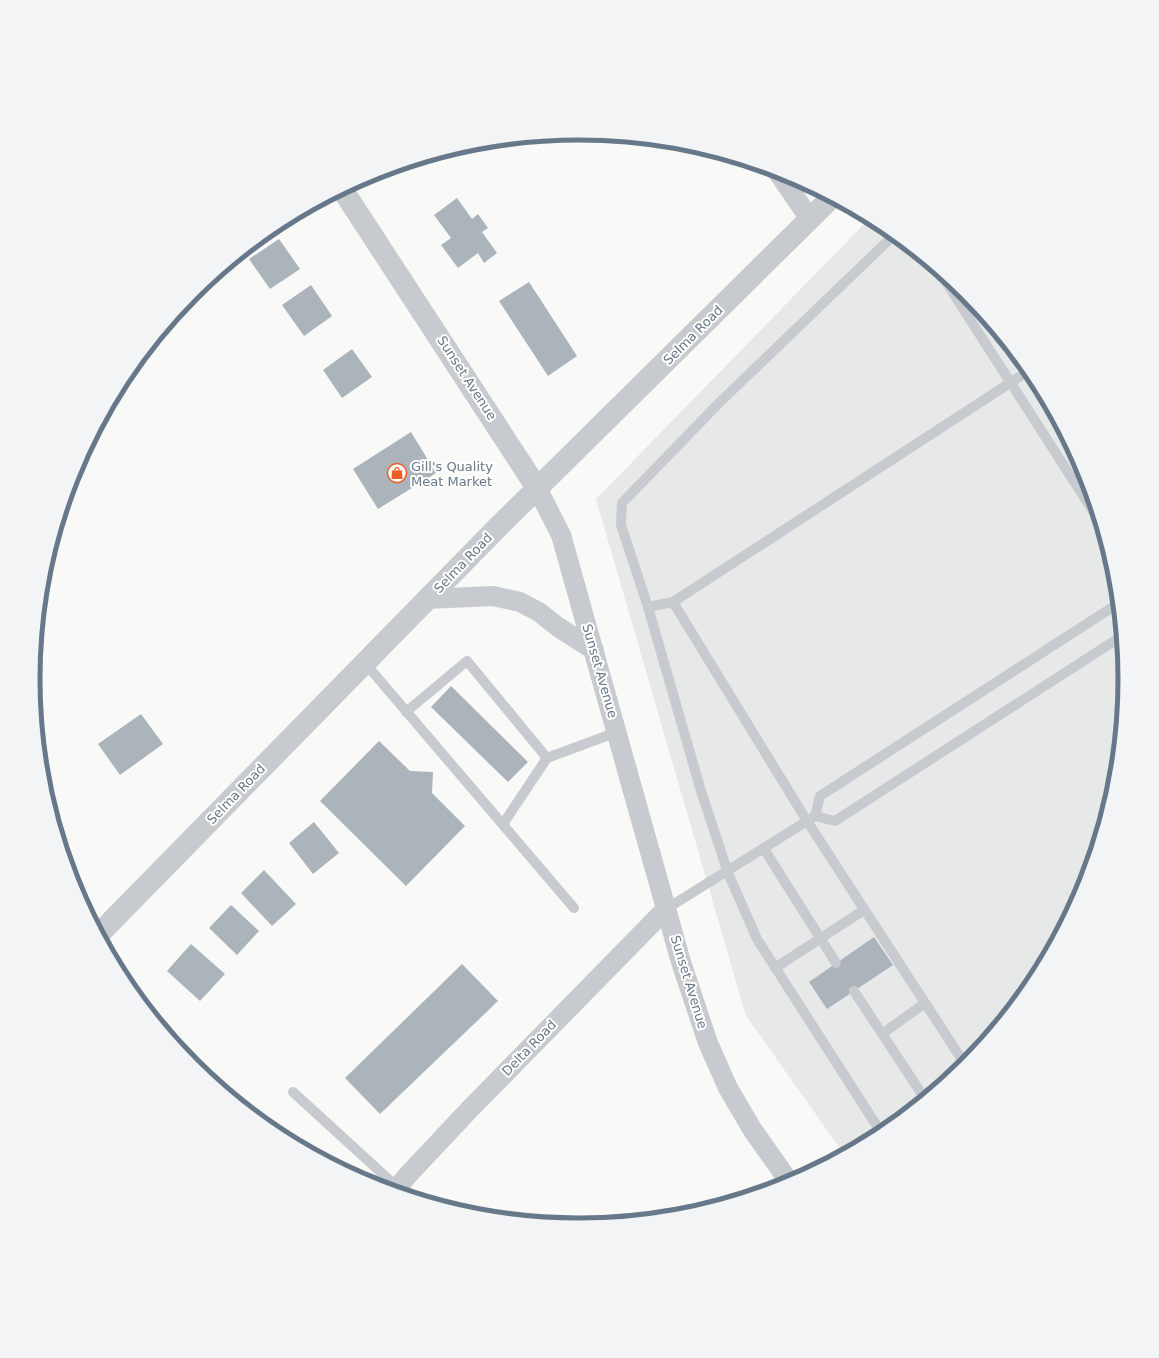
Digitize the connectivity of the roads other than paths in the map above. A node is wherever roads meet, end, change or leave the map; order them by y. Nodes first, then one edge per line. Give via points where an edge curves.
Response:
1 (783, 180) edge
2 (345, 193) edge
3 (828, 201) edge
4 (810, 219) junction
5 (890, 238) edge
6 (949, 286) edge
7 (1024, 374) edge
8 (1011, 383) junction
9 (537, 488) junction
10 (1090, 507) edge
11 (427, 599) junction
12 (674, 602) junction
13 (1114, 606) edge
14 (648, 607) junction
15 (1117, 639) edge
16 (594, 650) junction
17 (365, 663) junction
18 (406, 712) junction
19 (617, 732) junction
20 (547, 758) junction
21 (811, 818) junction
22 (503, 824) junction
23 (764, 849) junction
24 (728, 873) junction
25 (574, 908) dead end
26 (666, 910) junction
27 (864, 910) junction
28 (102, 930) edge
29 (821, 938) junction
30 (836, 963) dead end
31 (775, 968) junction
32 (854, 991) dead end
33 (924, 1003) junction
34 (882, 1034) junction
35 (962, 1059) edge
36 (293, 1092) dead end
37 (922, 1096) edge
38 (878, 1128) edge
39 (786, 1177) edge
40 (391, 1184) edge
41 (399, 1187) edge

1 - 4 street
2 - 9 street, Sunset Avenue
3 - 4 street, Selma Road
4 - 9 street, Selma Road
5 - 14 lane via 719,403 622,503 621,525
6 - 8 lane
7 - 8 lane
8 - 10 lane
8 - 12 lane
9 - 11 street, Selma Road
9 - 16 street, Sunset Avenue via 561,535
11 - 16 street via 492,596 520,602
11 - 17 street, Selma Road
12 - 14 lane
12 - 21 lane
13 - 21 lane via 820,796
14 - 24 lane via 701,791
15 - 21 lane via 836,821
16 - 19 street, Sunset Avenue
17 - 18 lane
17 - 28 street, Selma Road
18 - 20 lane via 467,661
18 - 22 lane
19 - 20 lane
19 - 26 street, Sunset Avenue
20 - 22 lane
21 - 23 lane
21 - 27 lane
22 - 25 lane
23 - 24 lane
23 - 29 lane
24 - 26 lane
24 - 31 lane via 757,939
26 - 39 street, Sunset Avenue via 708,1043 728,1088 752,1129
26 - 41 street, Delta Road via 468,1111
27 - 29 lane
27 - 33 lane
29 - 30 lane
29 - 31 lane
31 - 38 lane
32 - 34 lane
33 - 34 lane
33 - 35 lane
34 - 37 lane
36 - 40 lane

